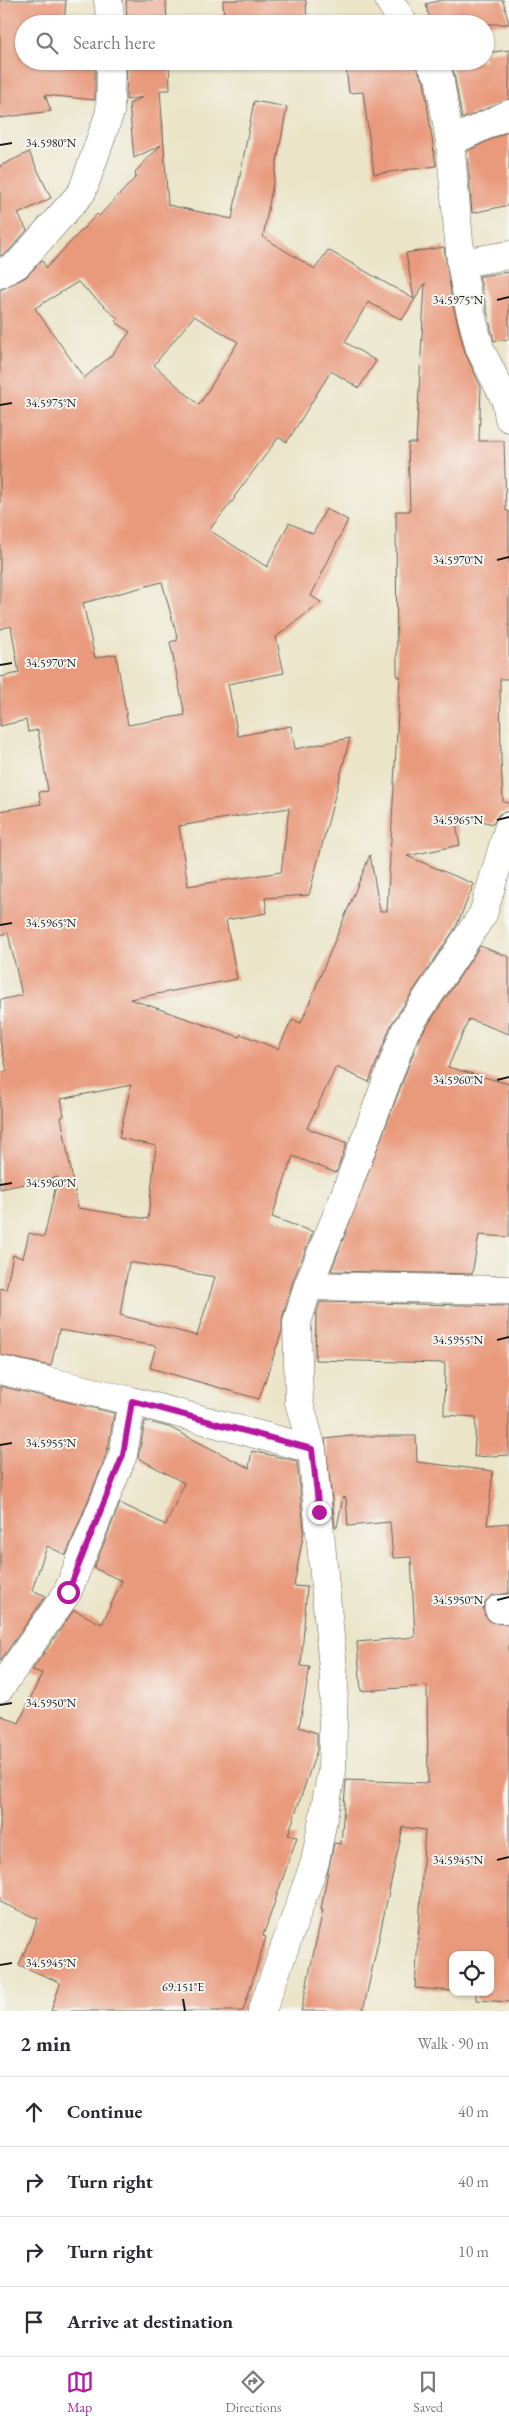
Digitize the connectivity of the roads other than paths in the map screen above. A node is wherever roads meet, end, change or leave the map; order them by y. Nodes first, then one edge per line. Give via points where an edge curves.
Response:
1 (108, 0) edge
2 (389, 0) edge
3 (109, 15) edge
4 (398, 15) edge
5 (111, 70) edge
6 (435, 70) edge
7 (509, 114) edge
8 (450, 142) junction
9 (509, 254) edge
10 (461, 263) junction
11 (0, 274) edge
12 (509, 418) edge
13 (509, 826) edge
14 (308, 1286) junction
15 (509, 1290) edge
16 (0, 1370) edge
17 (132, 1401) junction
18 (312, 1449) junction
19 (0, 1688) edge
20 (262, 2011) edge

1 - 3 street
2 - 4 street
5 - 11 street via 110,112 82,192 18,264
6 - 8 street via 439,76
7 - 8 street
8 - 10 street
9 - 10 street
10 - 12 street via 480,349 506,401
13 - 14 street via 483,914 405,1031
14 - 15 street
14 - 18 street via 297,1323 299,1402
16 - 17 street
17 - 18 street
17 - 19 street via 123,1455 68,1592
18 - 20 street via 334,1679 332,1770 315,1862

